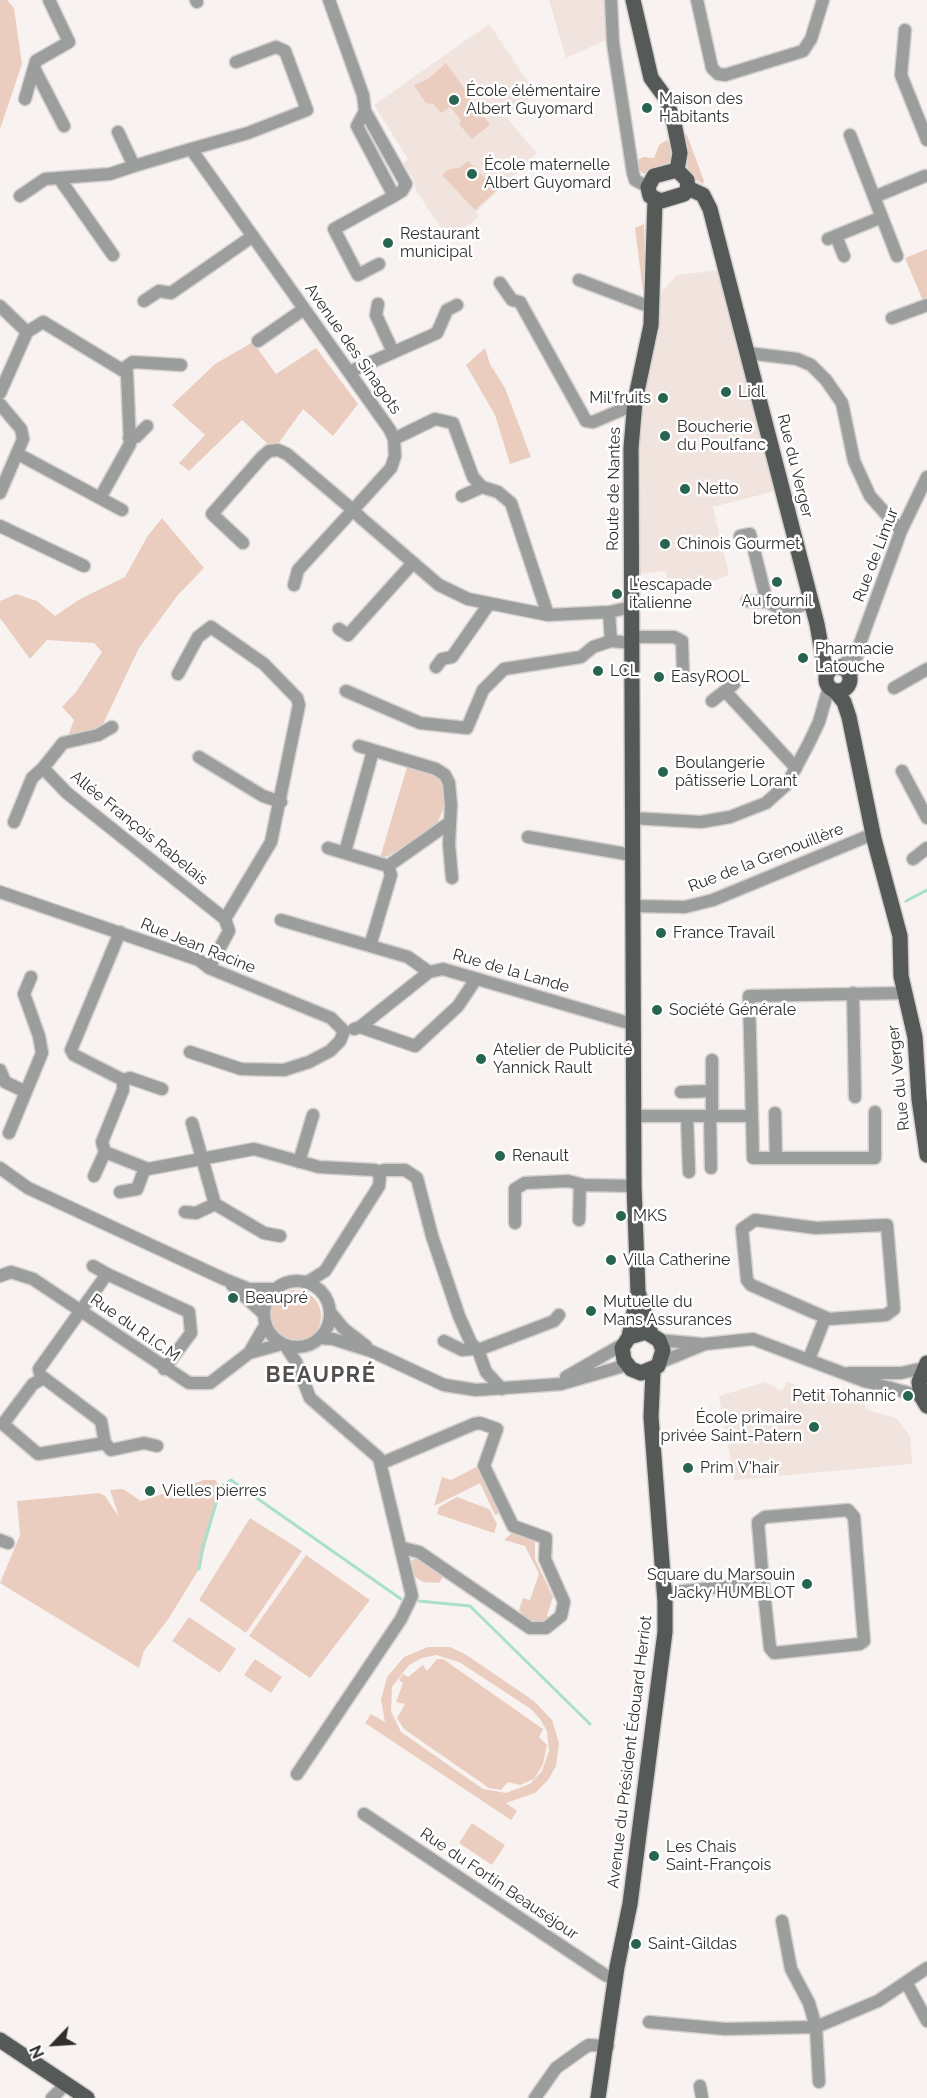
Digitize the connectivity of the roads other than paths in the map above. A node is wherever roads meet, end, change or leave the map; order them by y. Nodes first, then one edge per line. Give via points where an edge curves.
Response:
1 (49, 0) edge
2 (329, 0) edge
3 (611, 0) edge
4 (633, 0) edge
5 (697, 0) edge
6 (823, 0) edge
7 (905, 30) dead end
8 (236, 62) dead end
9 (34, 68) junction
10 (25, 99) dead end
11 (64, 126) dead end
12 (118, 132) dead end
13 (850, 135) dead end
14 (927, 137) edge
15 (191, 149) junction
16 (134, 166) junction
17 (677, 170) junction
18 (59, 178) junction
19 (926, 178) edge
20 (688, 188) junction
21 (651, 194) junction
22 (20, 196) dead end
23 (874, 197) junction
24 (882, 217) junction
25 (252, 236) junction
26 (113, 255) dead end
27 (844, 256) dead end
28 (897, 256) dead end
29 (379, 264) dead end
30 (579, 280) dead end
31 (500, 283) dead end
32 (144, 301) dead end
33 (378, 304) dead end
34 (457, 305) dead end
35 (927, 305) edge
36 (0, 306) edge
37 (652, 308) junction
38 (304, 309) junction
39 (892, 318) dead end
40 (27, 332) junction
41 (258, 341) dead end
42 (393, 352) junction
43 (748, 352) junction
44 (181, 365) dead end
45 (123, 369) junction
46 (349, 372) junction
47 (0, 393) edge
48 (0, 405) edge
49 (633, 409) junction
50 (147, 426) dead end
51 (129, 438) junction
52 (394, 439) junction
53 (18, 454) junction
54 (927, 477) edge
55 (482, 487) junction
56 (0, 493) edge
57 (462, 496) dead end
58 (100, 498) junction
59 (122, 510) dead end
60 (353, 510) junction
61 (0, 526) edge
62 (901, 531) junction
63 (740, 537) dead end
64 (243, 543) dead end
65 (412, 564) junction
66 (84, 566) dead end
67 (294, 585) dead end
68 (747, 601) dead end
69 (767, 602) junction
70 (811, 602) junction
71 (489, 604) junction
72 (632, 607) junction
73 (609, 612) junction
74 (548, 615) junction
75 (339, 629) dead end
76 (632, 640) junction
77 (611, 641) junction
78 (436, 667) dead end
79 (927, 669) edge
80 (683, 672) dead end
81 (178, 674) dead end
82 (838, 679) junction
83 (894, 688) dead end
84 (346, 691) dead end
85 (712, 701) dead end
86 (112, 727) dead end
87 (359, 746) dead end
88 (373, 751) junction
89 (199, 757) dead end
90 (43, 768) junction
91 (796, 768) junction
92 (902, 771) dead end
93 (281, 802) junction
94 (632, 818) junction
95 (927, 818) edge
96 (14, 822) dead end
97 (449, 823) junction
98 (873, 834) junction
99 (528, 837) dead end
100 (328, 848) dead end
101 (927, 848) edge
102 (345, 852) junction
103 (632, 855) junction
104 (913, 860) dead end
105 (388, 866) junction
106 (452, 878) dead end
107 (0, 892) edge
108 (633, 906) junction
109 (225, 919) junction
110 (281, 921) dead end
111 (120, 932) junction
112 (370, 946) junction
113 (901, 949) junction
114 (209, 968) junction
115 (429, 972) junction
116 (31, 977) dead end
117 (476, 978) junction
118 (853, 993) junction
119 (904, 993) junction
120 (632, 1024) junction
121 (360, 1027) junction
122 (344, 1030) junction
123 (190, 1052) dead end
124 (712, 1059) dead end
125 (0, 1070) edge
126 (123, 1080) junction
127 (162, 1089) dead end
128 (712, 1091) junction
129 (26, 1092) junction
130 (681, 1092) dead end
131 (855, 1097) dead end
132 (874, 1112) dead end
133 (775, 1113) dead end
134 (927, 1114) edge
135 (313, 1115) dead end
136 (633, 1116) junction
137 (687, 1116) junction
138 (711, 1116) junction
139 (752, 1116) junction
140 (192, 1123) dead end
141 (9, 1132) dead end
142 (105, 1152) junction
143 (927, 1155) edge
144 (776, 1158) junction
145 (203, 1159) junction
146 (299, 1162) junction
147 (0, 1168) edge
148 (145, 1168) junction
149 (711, 1168) dead end
150 (378, 1172) junction
151 (689, 1172) dead end
152 (94, 1176) dead end
153 (580, 1184) junction
154 (634, 1186) junction
155 (120, 1192) dead end
156 (215, 1204) junction
157 (185, 1212) dead end
158 (579, 1220) dead end
159 (515, 1223) dead end
160 (280, 1236) dead end
161 (93, 1266) dead end
162 (325, 1271) junction
163 (107, 1274) junction
164 (0, 1276) edge
165 (224, 1279) junction
166 (306, 1283) junction
167 (276, 1289) junction
168 (638, 1292) junction
169 (322, 1293) junction
170 (80, 1310) junction
171 (330, 1312) junction
172 (559, 1315) dead end
173 (825, 1318) junction
174 (265, 1319) junction
175 (655, 1337) junction
176 (627, 1340) junction
177 (314, 1341) junction
178 (444, 1341) dead end
179 (284, 1344) junction
180 (705, 1344) junction
181 (476, 1349) junction
182 (371, 1352) junction
183 (249, 1353) junction
184 (809, 1359) junction
185 (657, 1366) junction
186 (925, 1366) edge
187 (164, 1369) junction
188 (631, 1369) junction
189 (486, 1372) junction
190 (301, 1374) junction
191 (848, 1374) junction
192 (41, 1378) junction
193 (554, 1383) junction
194 (502, 1389) junction
195 (476, 1390) junction
196 (924, 1401) edge
197 (651, 1417) junction
198 (2, 1424) edge
199 (105, 1443) junction
200 (157, 1446) dead end
201 (382, 1463) junction
202 (402, 1548) junction
203 (763, 1583) junction
204 (664, 1593) junction
205 (297, 1774) dead end
206 (364, 1814) dead end
207 (628, 1911) junction
208 (782, 1921) dead end
209 (927, 1968) edge
210 (616, 1980) junction
211 (906, 1982) junction
212 (927, 2021) edge
213 (649, 2022) dead end
214 (816, 2027) junction
215 (0, 2040) edge
216 (608, 2046) junction
217 (819, 2082) dead end
218 (66, 2084) junction
219 (52, 2098) edge
220 (87, 2098) edge
221 (535, 2098) edge
222 (598, 2098) edge
223 (609, 2098) edge

1 - 9 street via 73,46 39,57
2 - 29 street via 360,85 365,111 357,126 394,196 333,230 358,275
3 - 21 street via 613,43 633,173 635,180
4 - 17 main road via 651,78 665,98 674,123 680,153
5 - 6 street via 712,68 722,75 802,51 811,39
7 - 14 street via 901,75
8 - 15 street via 276,47 285,51 307,110
9 - 10 street
9 - 11 street
12 - 16 street
13 - 23 street
15 - 16 street
15 - 25 street, Avenue des Sinagots
16 - 18 street via 110,174
17 - 20 main road
17 - 21 main road via 654,176
18 - 22 street via 45,180
18 - 26 street
19 - 23 street
20 - 21 main road via 679,196 661,201
20 - 43 main road, Rue du Verger via 703,195 710,209
21 - 37 main road, Route de Nantes
23 - 24 street
24 - 27 street via 832,237
24 - 28 street
25 - 32 street via 171,293 159,291
25 - 38 street, Avenue des Sinagots
30 - 37 street
31 - 49 street via 512,300 520,302 586,421
33 - 42 street via 376,315
34 - 42 street via 447,310 437,333
35 - 39 street
36 - 40 street
37 - 49 main road, Route de Nantes
38 - 41 street
38 - 46 street, Avenue des Sinagots
40 - 45 street via 44,321
40 - 47 street
42 - 46 street
43 - 62 street via 796,359 811,365 826,380 842,403 854,461 870,496
43 - 70 main road, Rue du Verger
44 - 45 street via 133,362
45 - 51 street via 127,373
46 - 52 street, Avenue des Sinagots
48 - 53 street via 24,435
49 - 72 main road, Route de Nantes
50 - 51 street via 136,437
51 - 58 street via 130,444
52 - 55 street via 435,419 453,423 473,477
52 - 60 street, Avenue des Sinagots via 391,468
53 - 56 street
53 - 58 street
54 - 62 street, Rue de Limur
55 - 57 street
55 - 74 street via 498,492 511,503
58 - 59 street
60 - 64 street via 287,454 269,451 212,514
60 - 65 street
60 - 67 street, Avenue des Sinagots via 298,570
61 - 66 street
62 - 82 street, Rue de Limur via 859,646
63 - 69 street via 750,534
65 - 71 street via 454,594
65 - 75 street via 348,635
68 - 69 street
69 - 70 street via 786,611
70 - 82 main road, Rue du Verger
71 - 74 street
71 - 78 street via 452,657 442,659
72 - 73 street
72 - 76 main road, Route de Nantes
73 - 74 street
73 - 77 street
76 - 77 street
76 - 80 street via 674,637 682,641
76 - 94 main road, Route de Nantes
77 - 84 street via 593,647 581,657 504,669 483,690 467,728 420,723
79 - 83 street
81 - 93 street via 198,637 211,627 264,664 297,698 298,713
82 - 91 street
82 - 98 main road, Rue du Verger
85 - 91 street via 730,688
86 - 90 street via 98,735 63,743
87 - 88 street
88 - 97 street via 441,771 450,783
88 - 102 street
89 - 93 street via 262,796
90 - 96 street via 32,778
90 - 109 street, Allée François Rabelais via 67,793
91 - 94 street via 774,798 730,818 700,822
92 - 95 street
93 - 109 street via 271,842
94 - 103 main road
97 - 105 street
97 - 106 street
98 - 108 street, Rue de la Grenouillère via 713,900 685,907
98 - 113 main road, Rue du Verger
99 - 103 street
100 - 102 street
101 - 104 street
102 - 105 street
103 - 108 main road
105 - 112 street via 391,875
107 - 111 street, Rue Jean Racine
108 - 120 main road
109 - 114 street via 229,931
110 - 112 street, Rue de la Lande
111 - 114 street, Rue Jean Racine via 199,960
111 - 126 street via 71,1050 74,1056
112 - 115 street, Rue de la Lande via 408,957
113 - 119 main road, Rue du Verger
113 - 134 main road via 922,1050
114 - 122 street, Rue Jean Racine via 331,1018
115 - 117 street, Rue de la Lande via 443,969
115 - 121 street
116 - 129 street via 24,994 42,1052
117 - 120 street, Rue de la Lande
117 - 121 street via 458,1006 415,1046
118 - 119 street
118 - 131 street
118 - 139 street via 749,996
119 - 143 main road, Rue du Verger via 915,1037
120 - 136 main road
121 - 122 street
122 - 123 street via 330,1051 284,1070 241,1070
124 - 128 street
125 - 129 street via 5,1082
126 - 127 street via 130,1078
126 - 142 street via 123,1090 102,1142
128 - 130 street
128 - 138 street
129 - 141 street
132 - 144 street via 875,1158
133 - 144 street
135 - 146 street
136 - 137 street
136 - 154 main road
137 - 138 street
137 - 151 street
138 - 139 street
138 - 149 street
139 - 144 street via 753,1158
140 - 145 street
142 - 148 street
142 - 152 street
145 - 146 street via 254,1149
145 - 148 street
145 - 156 street
146 - 150 street
147 - 165 street via 28,1188
148 - 155 street via 137,1189
150 - 162 street via 379,1186
150 - 181 street via 405,1170 417,1178 459,1316
153 - 154 street
153 - 158 street
153 - 159 street via 568,1181 520,1185 515,1190
154 - 168 main road
156 - 157 street via 196,1213
156 - 160 street via 264,1233
161 - 163 street
162 - 166 street
162 - 169 street
163 - 170 street
163 - 187 street via 189,1312 191,1333
164 - 170 street, Rue du R.I.C.M via 22,1274
165 - 167 street via 249,1289
165 - 174 street
166 - 167 street via 290,1282
166 - 169 street
167 - 174 street via 267,1300
168 - 175 main road
168 - 176 main road
169 - 171 street
170 - 187 street, Rue du R.I.C.M
170 - 192 street via 39,1369
171 - 177 street via 329,1322
171 - 182 street
172 - 181 street via 554,1321
173 - 173 street via 748,1282 742,1229 745,1224 755,1220 816,1228 887,1225 894,1309 886,1315
173 - 184 street
174 - 179 street via 270,1334
174 - 183 street, Rue du R.I.C.M
175 - 176 main road via 642,1332
175 - 180 street
175 - 185 main road via 663,1350
176 - 188 main road via 622,1354
176 - 193 street
177 - 179 street via 297,1347
177 - 182 street via 333,1339
177 - 190 street
178 - 181 street via 462,1350
179 - 183 street, Rue du R.I.C.M
179 - 190 street
180 - 184 street via 753,1339
180 - 185 street
181 - 189 street
182 - 195 street via 434,1382
183 - 187 street, Rue du R.I.C.M via 206,1384 183,1381
184 - 191 street
185 - 188 main road
185 - 197 main road, Avenue du Président Édouard Herriot
186 - 191 street via 901,1373
186 - 196 main road via 919,1382
188 - 193 street via 610,1368 567,1383
188 - 197 main road, Avenue du Président Édouard Herriot
189 - 194 street
189 - 195 street
190 - 201 street via 310,1398 376,1452
191 - 196 street
192 - 198 street
192 - 199 street via 101,1420
193 - 194 street
194 - 195 street
197 - 204 main road, Avenue du Président Édouard Herriot
198 - 199 street via 38,1454
199 - 200 street via 111,1450 144,1443
201 - 202 street
201 - 202 street via 474,1424 499,1423 484,1466 513,1526 546,1538 545,1559 564,1602 557,1622 538,1630 530,1628 419,1552
202 - 205 street via 412,1596 409,1605
203 - 203 street via 770,1648 774,1653 864,1641 854,1517 848,1510 765,1517 758,1522
203 - 204 street
204 - 207 main road, Avenue du Président Édouard Herriot via 665,1632
206 - 210 street, Rue du Fortin Beauséjour
207 - 210 main road, Avenue du Président Édouard Herriot
207 - 223 main road, Avenue du Président Édouard Herriot via 629,1944
208 - 214 street via 791,1969 809,2003
209 - 211 street
210 - 216 main road, Avenue du Président Édouard Herriot
211 - 212 street
211 - 214 street via 878,2001
213 - 214 street via 724,2029
214 - 217 street
215 - 218 main road
216 - 221 street via 589,2045 555,2068
216 - 222 main road, Avenue du Président Édouard Herriot
218 - 219 street
218 - 220 main road

